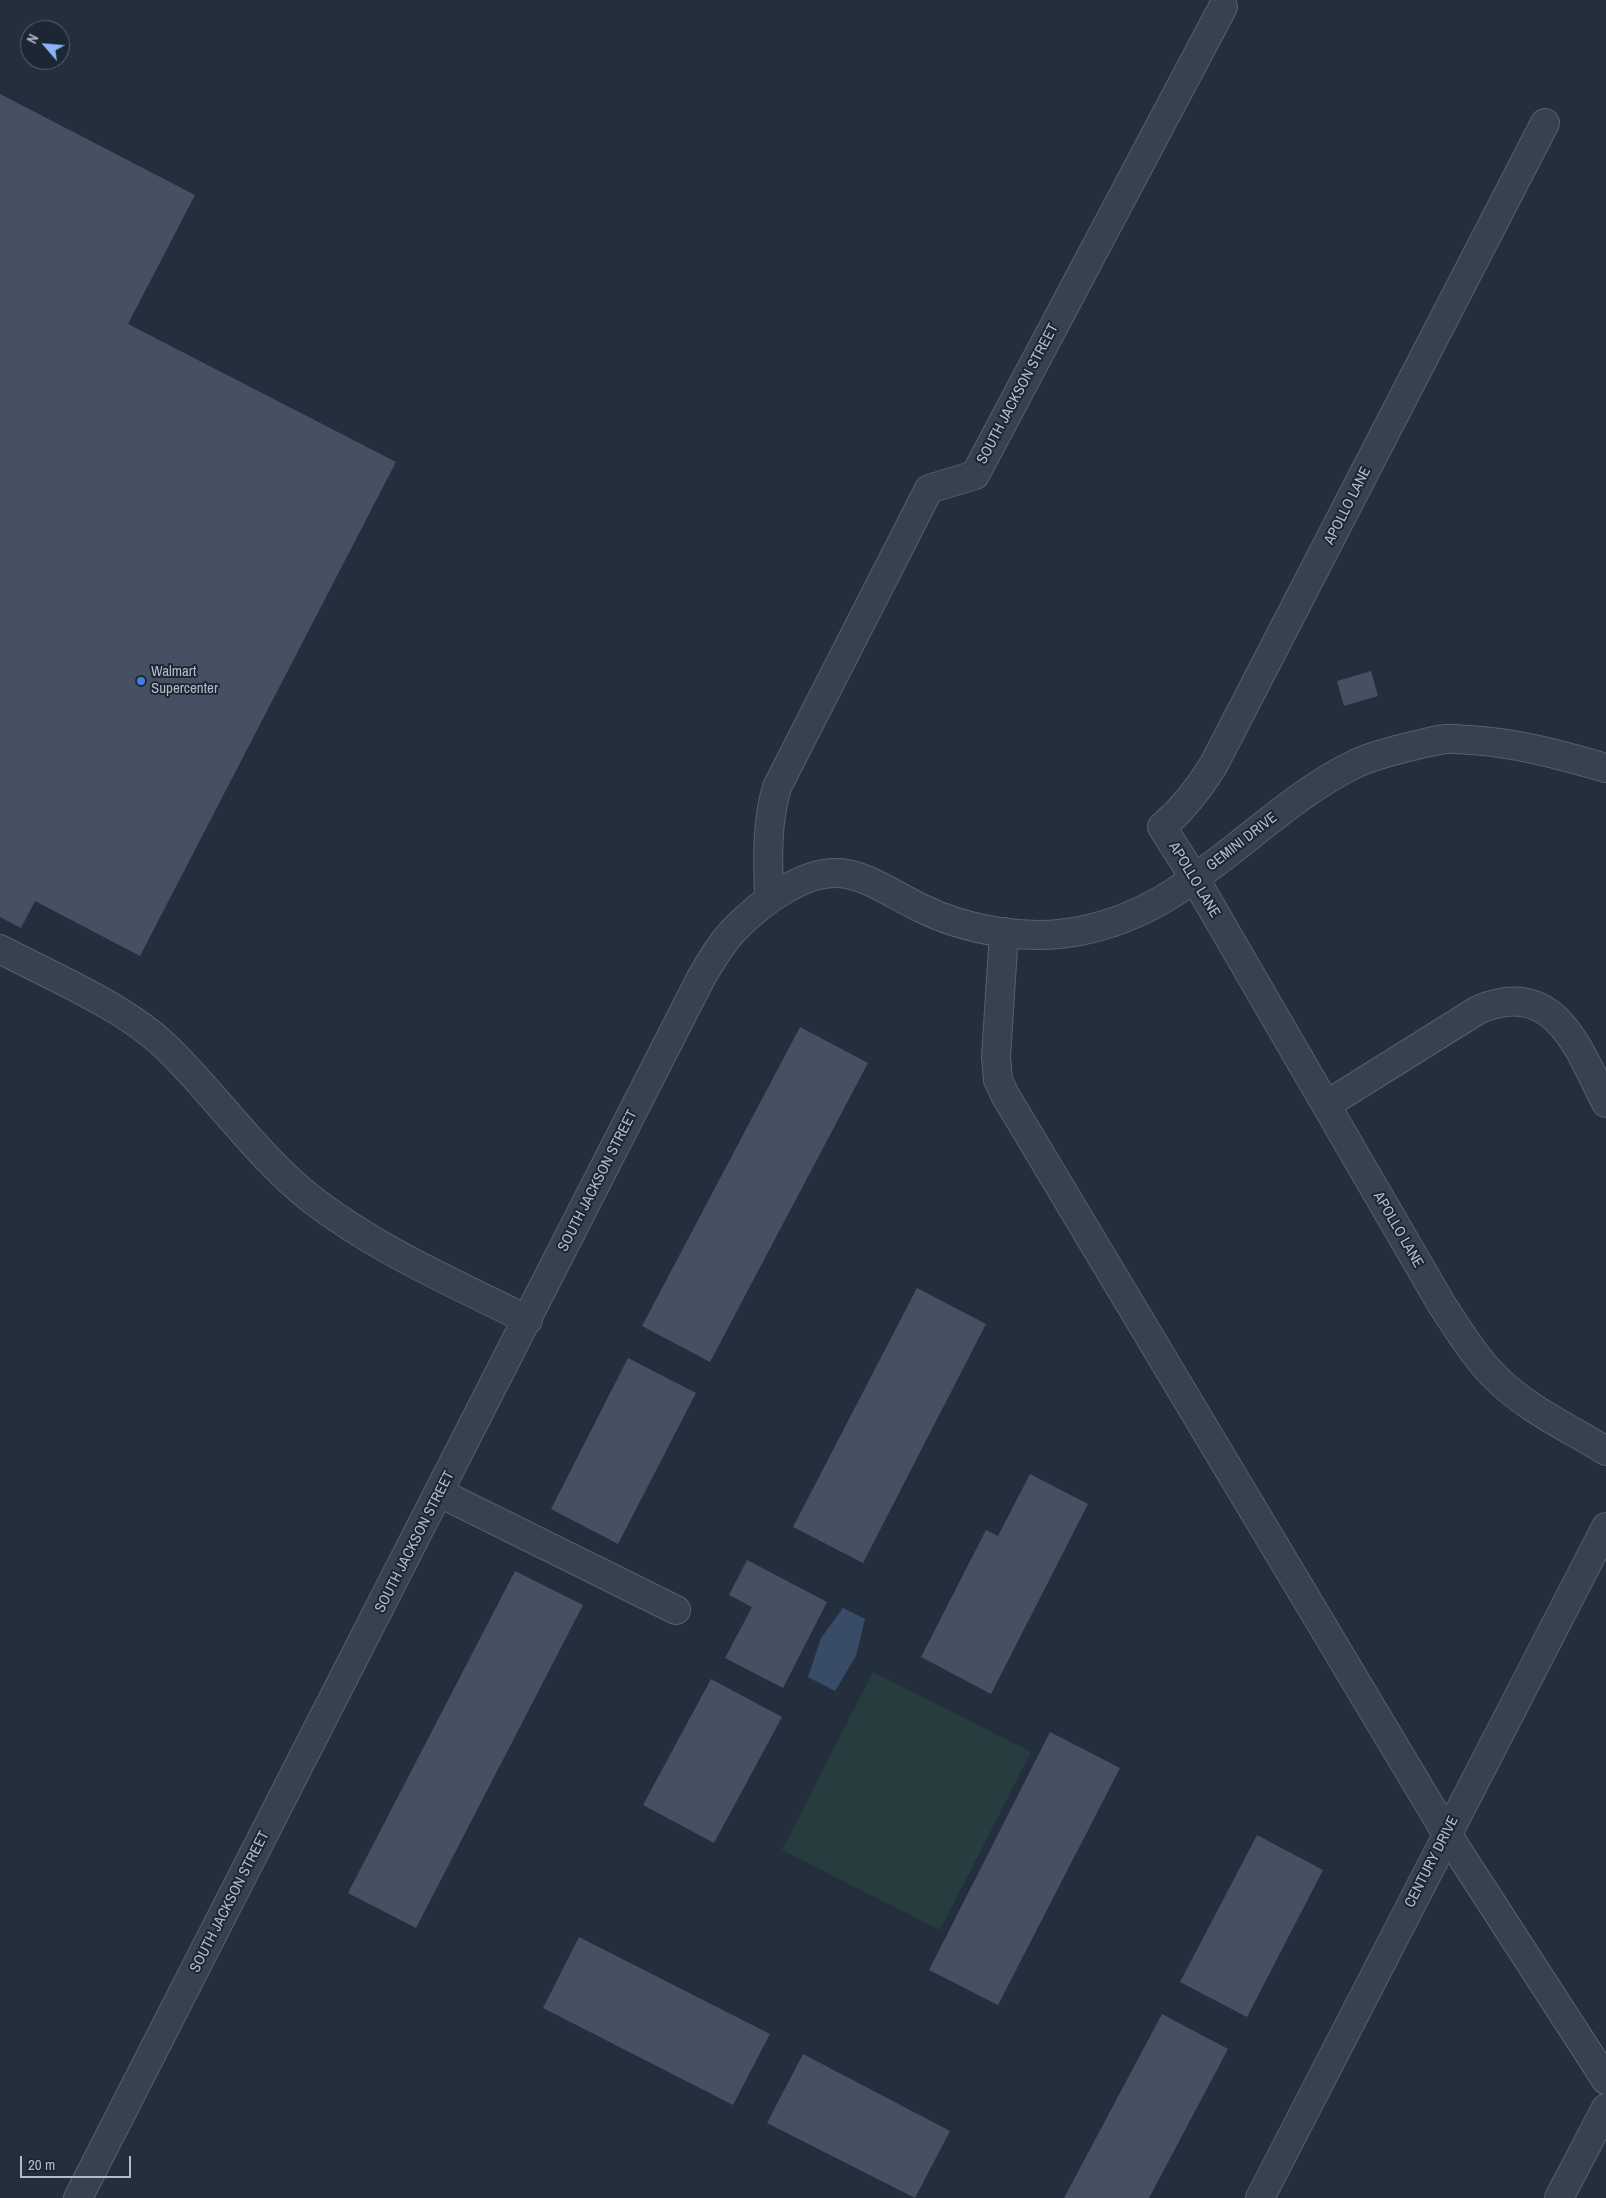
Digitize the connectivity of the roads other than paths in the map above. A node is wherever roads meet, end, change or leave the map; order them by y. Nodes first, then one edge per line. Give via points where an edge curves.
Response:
1 (1223, 7) dead end
2 (1545, 123) dead end
3 (1606, 768) edge
4 (1195, 879) junction
5 (795, 884) joint
6 (769, 899) junction
7 (1004, 932) junction
8 (0, 949) edge
9 (1606, 1103) edge
10 (1326, 1105) junction
11 (528, 1320) junction
12 (1606, 1451) edge
13 (440, 1493) junction
14 (1606, 1527) edge
15 (676, 1610) dead end
16 (1447, 1834) junction
17 (1606, 2080) edge
18 (1606, 2108) edge
19 (78, 2198) edge
20 (1260, 2198) edge
21 (1559, 2198) edge

1 - 6 street, SOUTH JACKSON STREET via 975,475 929,489 781,779 768,830
2 - 4 street, APOLLO LANE via 1214,764 1182,810 1162,828
3 - 4 street, GEMINI DRIVE via 1549,751 1494,742 1446,739 1400,749 1358,763 1322,783
4 - 7 street, GEMINI DRIVE via 1162,901 1102,926 1071,933
4 - 10 street, APOLLO LANE
5 - 6 street, SOUTH JACKSON STREET
5 - 7 street, GEMINI DRIVE via 824,873 844,873 860,877 933,914 978,928
6 - 11 street, SOUTH JACKSON STREET via 732,932 711,961
7 - 16 street via 996,1057 998,1080 1005,1095
8 - 11 street via 130,1019 165,1046 273,1164 309,1197 349,1226
9 - 10 street via 1573,1038 1557,1018 1534,1005 1513,1000 1478,1010
10 - 12 street, APOLLO LANE via 1442,1305 1494,1376 1522,1400
11 - 13 street, SOUTH JACKSON STREET
13 - 15 street
13 - 19 street, SOUTH JACKSON STREET
14 - 16 street, CENTURY DRIVE
16 - 17 street
16 - 20 street, CENTURY DRIVE
18 - 21 street

